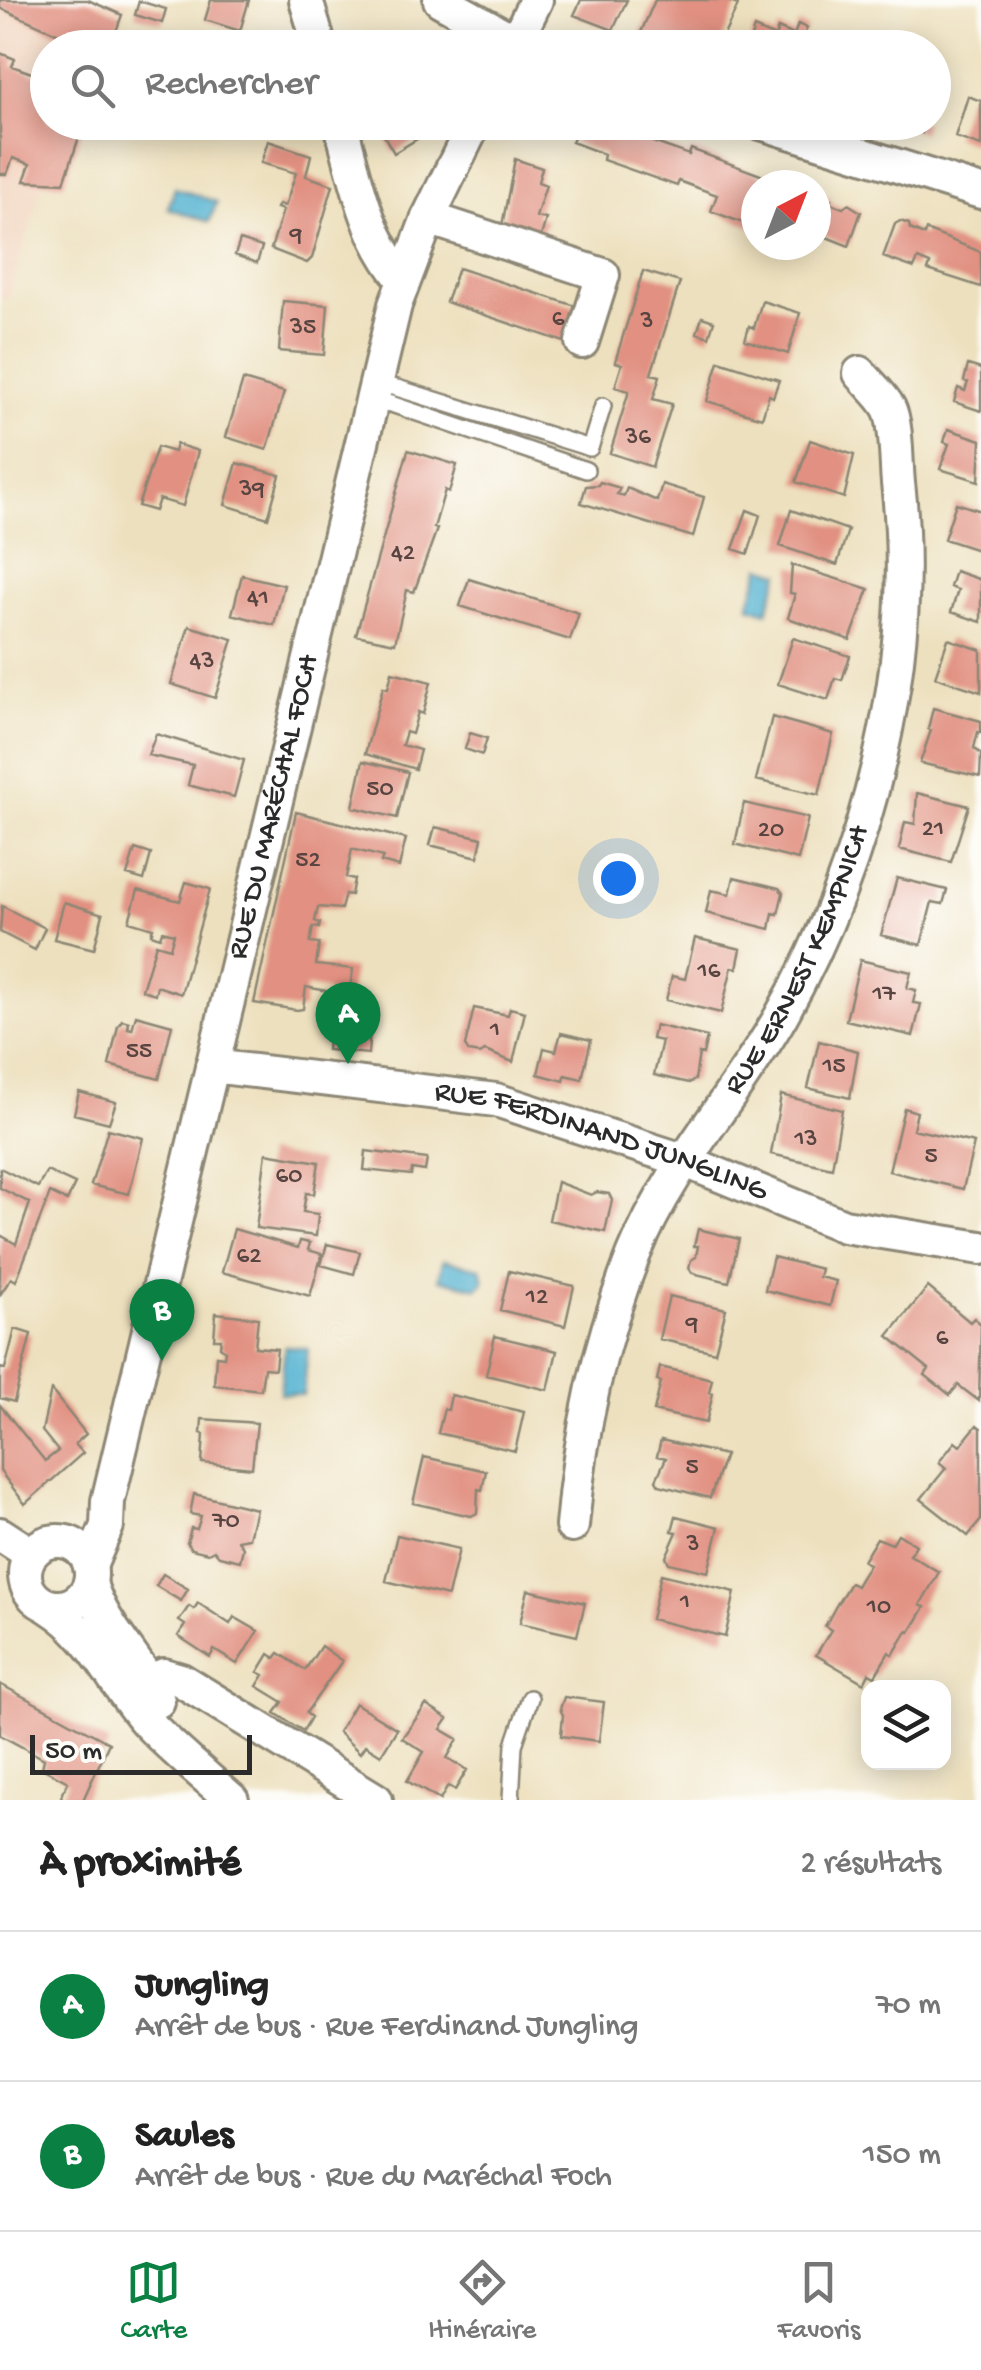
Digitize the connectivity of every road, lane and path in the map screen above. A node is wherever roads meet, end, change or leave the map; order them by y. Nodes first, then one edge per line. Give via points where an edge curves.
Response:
1 (306, 0) edge
2 (440, 0) edge
3 (536, 0) edge
4 (315, 30) edge
5 (491, 30) edge
6 (524, 30) edge
7 (345, 140) edge
8 (467, 140) edge
9 (815, 140) edge
10 (981, 192) edge
11 (428, 218) junction
12 (403, 279) junction
13 (582, 342) dead end
14 (860, 373) dead end
15 (374, 393) junction
16 (602, 406) dead end
17 (586, 470) dead end
18 (212, 1066) junction
19 (682, 1160) junction
20 (981, 1248) edge
21 (108, 1501) junction
22 (572, 1526) dead end
23 (0, 1534) edge
24 (29, 1569) edge
25 (90, 1575) junction
26 (49, 1606) junction
27 (150, 1681) junction
28 (530, 1698) dead end
29 (180, 1751) junction
30 (215, 1795) edge
31 (376, 1800) edge
32 (511, 1800) edge

1 - 4 street
2 - 5 street
3 - 6 street
7 - 12 street via 369,224
8 - 11 street, RUE DU MARÉCHAL FOCH
9 - 10 street
11 - 12 street, RUE DU MARÉCHAL FOCH
11 - 13 street via 604,275
12 - 15 street, RUE DU MARÉCHAL FOCH
14 - 19 street, RUE ERNEST KEMPNICH via 890,409 903,524 902,632 882,750 849,859 806,965 752,1064
15 - 16 lane via 397,388 590,448
15 - 17 lane
15 - 18 street, RUE DU MARÉCHAL FOCH
18 - 19 street, RUE FERDINAND JUNGLING via 496,1100
18 - 21 street, RUE DU MARÉCHAL FOCH
19 - 20 street, RUE FERDINAND JUNGLING via 844,1226
19 - 22 street, RUE ERNEST KEMPNICH via 635,1252 603,1344 586,1408
21 - 24 street
21 - 25 street, RUE DU MARÉCHAL FOCH
23 - 24 street
24 - 25 street via 78,1548
24 - 26 street via 34,1598
25 - 26 street via 86,1593 70,1606
25 - 27 street via 96,1606
26 - 29 street via 68,1618 146,1720
27 - 29 street
27 - 31 street via 164,1675 180,1680
28 - 32 lane via 514,1746
29 - 30 street

